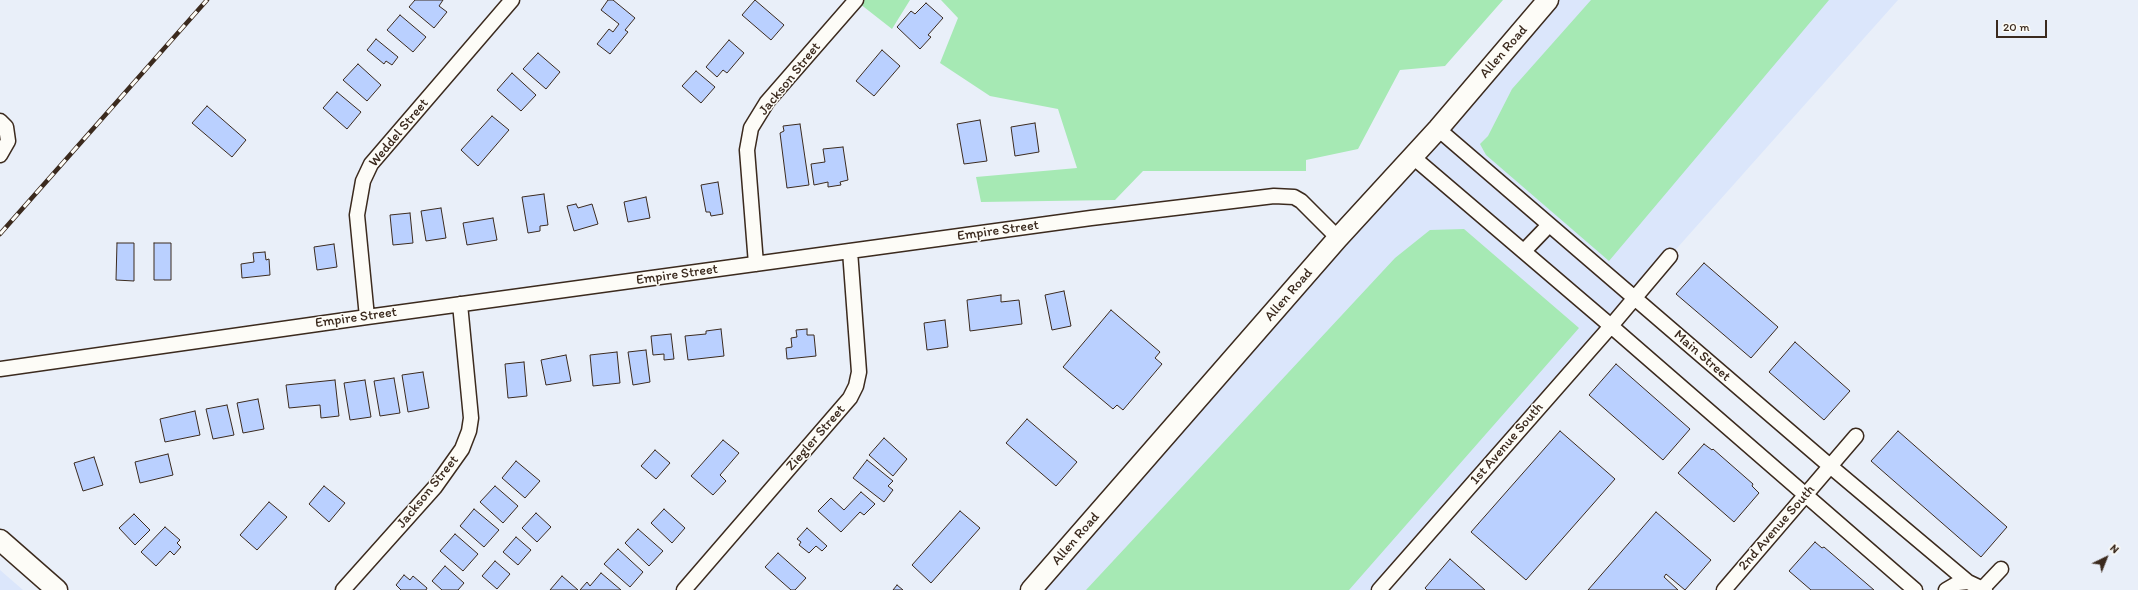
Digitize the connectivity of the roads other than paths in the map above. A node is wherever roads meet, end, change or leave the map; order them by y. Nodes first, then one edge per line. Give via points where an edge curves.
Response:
1 (512, 0) edge
2 (856, 0) edge
3 (1548, 0) edge
4 (0, 121) edge
5 (1438, 128) junction
6 (0, 155) edge
7 (1413, 157) junction
8 (1549, 225) junction
9 (1338, 238) junction
10 (850, 251) junction
11 (1524, 251) junction
12 (1670, 256) dead end
13 (756, 264) junction
14 (1634, 297) junction
15 (460, 304) junction
16 (367, 317) junction
17 (1611, 326) junction
18 (0, 369) edge
19 (1856, 436) dead end
20 (1830, 466) junction
21 (1805, 496) junction
22 (0, 540) edge
23 (2001, 569) dead end
24 (1968, 582) junction
25 (1984, 589) edge
26 (57, 590) edge
27 (343, 590) edge
28 (684, 590) edge
29 (1031, 590) edge
30 (1379, 590) edge
31 (1724, 590) edge
32 (1914, 590) edge
33 (1946, 590) edge

1 - 16 street, Weddel Street via 371,164 363,181 357,215
2 - 13 street, Jackson Street via 767,102 751,128 747,150
3 - 5 main road, Allen Road
4 - 6 street via 6,127 8,141
5 - 7 main road, Allen Road
5 - 8 street, Main Street
7 - 9 main road, Allen Road
7 - 11 street
8 - 11 street
8 - 14 street, Main Street
9 - 10 street, Empire Street via 1301,201 1274,196
9 - 29 main road, Allen Road
10 - 13 street, Empire Street
10 - 28 street, Ziegler Street via 859,372 856,386 850,398
11 - 17 street
12 - 14 street, 1st Avenue South
13 - 15 street, Empire Street
14 - 17 street, 1st Avenue South
14 - 20 street, Main Street
15 - 16 street, Empire Street
15 - 27 street, Jackson Street via 471,418 462,449 435,487
16 - 18 street, Empire Street
17 - 21 street
17 - 30 street, 1st Avenue South
19 - 20 street, 2nd Avenue South
20 - 21 street, 2nd Avenue South
20 - 24 street, Main Street
21 - 31 street, 2nd Avenue South
21 - 32 street
22 - 26 main road
23 - 25 street
24 - 25 street, Main Street
24 - 33 street via 1958,583

